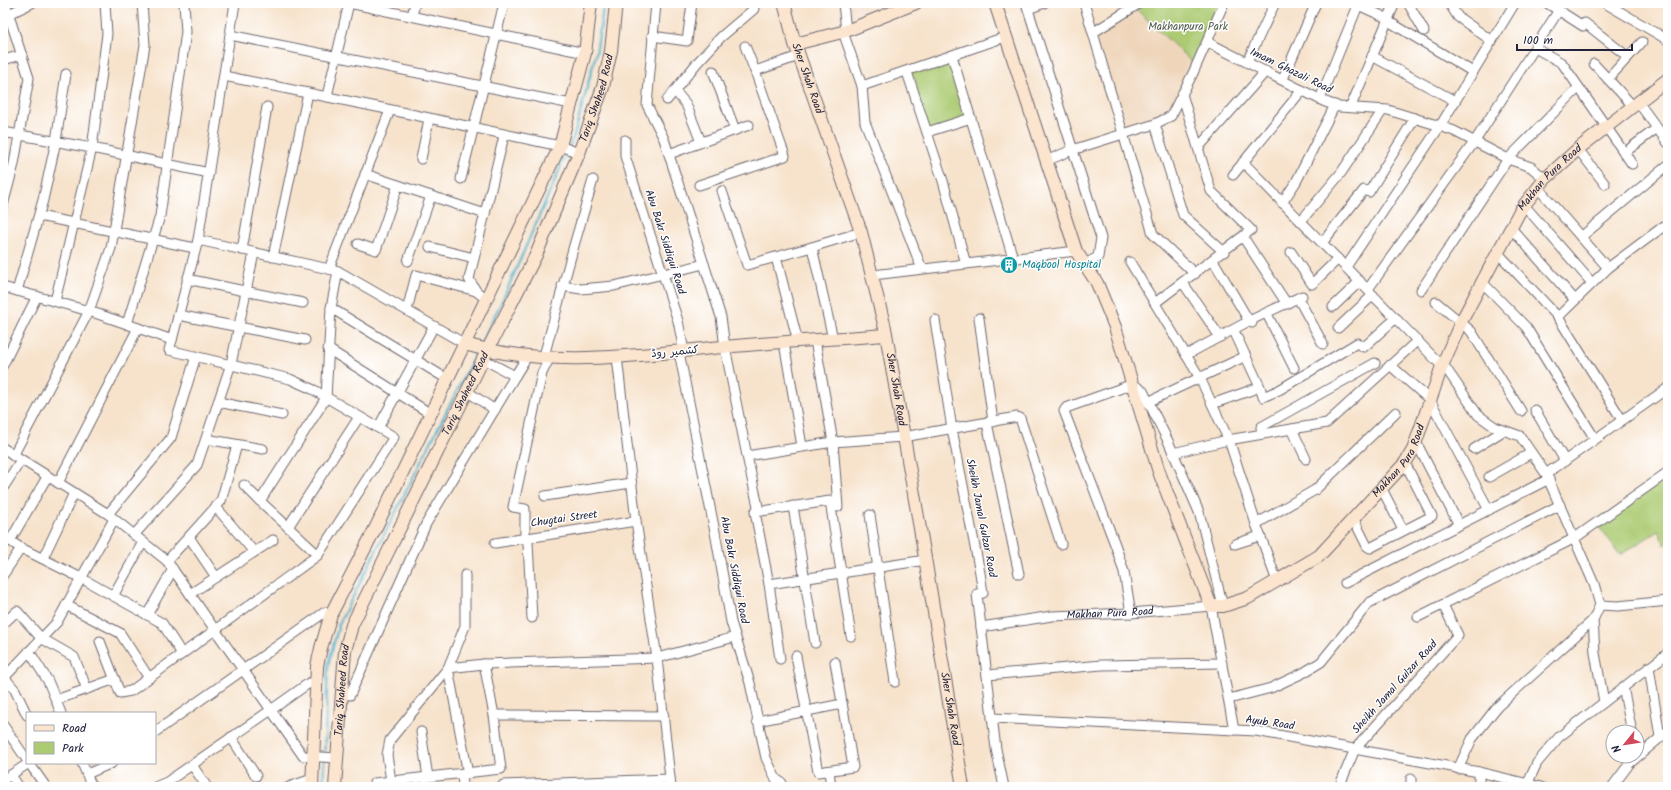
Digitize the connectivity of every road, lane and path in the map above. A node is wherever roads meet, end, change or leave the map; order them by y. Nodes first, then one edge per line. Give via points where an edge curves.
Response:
1 (32, 3) edge
2 (105, 3) edge
3 (142, 3) edge
4 (184, 3) edge
5 (235, 3) edge
6 (349, 3) edge
7 (415, 3) edge
8 (504, 3) edge
9 (591, 3) edge
10 (616, 3) edge
11 (656, 3) edge
12 (692, 3) edge
13 (752, 3) edge
14 (784, 3) edge
15 (843, 3) edge
16 (916, 3) edge
17 (995, 3) edge
18 (1044, 3) edge
19 (1084, 3) edge
20 (1140, 3) edge
21 (1224, 3) edge
22 (1275, 3) edge
23 (1316, 3) edge
24 (1396, 3) edge
25 (1408, 3) edge
26 (1449, 3) edge
27 (1515, 3) edge
28 (1547, 3) edge
29 (1605, 3) edge
30 (1359, 4) edge
31 (1027, 6) edge
32 (384, 7) edge
33 (6, 10) edge
34 (1560, 10) junction
35 (412, 16) junction
36 (1388, 20) junction
37 (845, 31) junction
38 (1424, 31) dead end
39 (1094, 32) junction
40 (497, 34) junction
41 (230, 35) junction
42 (652, 36) junction
43 (1005, 37) junction
44 (1668, 40) edge
45 (1492, 41) junction
46 (1206, 42) junction
47 (1642, 42) dead end
48 (795, 44) junction
49 (745, 46) dead end
50 (1535, 48) junction
51 (585, 53) junction
52 (22, 55) junction
53 (337, 56) junction
54 (799, 56) junction
55 (952, 56) junction
56 (1372, 56) junction
57 (1628, 57) junction
58 (3, 60) edge
59 (1247, 62) junction
60 (1594, 64) dead end
61 (713, 71) dead end
62 (755, 71) junction
63 (1266, 71) junction
64 (907, 72) junction
65 (1473, 72) junction
66 (66, 74) dead end
67 (224, 76) junction
68 (1283, 79) junction
69 (1608, 79) junction
70 (1668, 79) edge
71 (484, 86) junction
72 (862, 86) junction
73 (1578, 88) junction
74 (1302, 90) junction
75 (675, 91) junction
76 (308, 92) junction
77 (1182, 94) junction
78 (327, 96) junction
79 (1320, 99) junction
80 (667, 100) dead end
81 (1455, 100) junction
82 (571, 104) junction
83 (1636, 104) junction
84 (1335, 106) junction
85 (1351, 106) junction
86 (267, 107) dead end
87 (390, 110) junction
88 (1383, 110) junction
89 (971, 118) junction
90 (1415, 118) junction
91 (429, 119) junction
92 (1155, 124) junction
93 (749, 125) dead end
94 (1440, 126) junction
95 (1606, 127) junction
96 (1657, 128) junction
97 (472, 129) junction
98 (735, 130) junction
99 (3, 132) edge
100 (927, 132) junction
101 (1124, 133) junction
102 (19, 134) junction
103 (504, 136) junction
104 (624, 140) dead end
105 (56, 141) junction
106 (1475, 141) junction
107 (700, 142) junction
108 (1668, 143) edge
109 (92, 148) junction
110 (1198, 148) junction
111 (1578, 149) junction
112 (570, 150) junction
113 (1072, 150) junction
114 (668, 154) junction
115 (1624, 154) junction
116 (127, 156) junction
117 (1508, 158) junction
118 (421, 159) dead end
119 (1046, 161) junction
120 (1243, 162) junction
121 (167, 164) junction
122 (1632, 164) dead end
123 (1668, 165) edge
124 (209, 173) junction
125 (365, 174) junction
126 (1233, 175) dead end
127 (461, 179) dead end
128 (593, 180) dead end
129 (1542, 183) junction
130 (1605, 184) dead end
131 (398, 185) junction
132 (699, 185) dead end
133 (722, 191) dead end
134 (5, 193) edge
135 (430, 196) junction
136 (1282, 203) junction
137 (3, 205) edge
138 (1524, 205) junction
139 (485, 214) junction
140 (39, 216) junction
141 (1301, 221) junction
142 (1668, 223) edge
143 (75, 224) junction
144 (1511, 228) junction
145 (114, 231) junction
146 (861, 232) junction
147 (1243, 237) junction
148 (1581, 237) junction
149 (153, 240) junction
150 (1322, 243) junction
151 (197, 244) junction
152 (358, 244) dead end
153 (430, 247) dead end
154 (812, 247) junction
155 (242, 250) junction
156 (1076, 251) junction
157 (1224, 252) junction
158 (1291, 252) dead end
159 (254, 253) junction
160 (1498, 253) junction
161 (273, 257) junction
162 (776, 257) junction
163 (474, 258) junction
164 (1013, 258) junction
165 (1338, 259) junction
166 (1213, 260) junction
167 (408, 261) dead end
168 (1130, 262) dead end
169 (704, 264) junction
170 (966, 264) junction
171 (1085, 264) junction
172 (1346, 267) junction
173 (1608, 268) junction
174 (329, 269) junction
175 (922, 269) junction
176 (338, 271) junction
177 (1195, 274) junction
178 (664, 275) junction
179 (873, 275) junction
180 (187, 279) junction
181 (1360, 281) junction
182 (1482, 282) junction
183 (1183, 283) junction
184 (1592, 283) junction
185 (562, 286) junction
186 (3, 287) edge
187 (17, 290) junction
188 (1421, 290) dead end
189 (246, 291) junction
190 (476, 291) junction
191 (1370, 292) junction
192 (37, 296) junction
193 (486, 299) junction
194 (1575, 300) junction
195 (55, 301) junction
196 (1436, 302) dead end
197 (303, 303) dead end
198 (1155, 304) junction
199 (1287, 304) junction
200 (1333, 307) dead end
201 (331, 308) junction
202 (407, 310) junction
203 (89, 311) junction
204 (178, 314) junction
205 (1267, 314) junction
206 (1558, 317) junction
207 (979, 318) dead end
208 (1396, 318) junction
209 (935, 320) dead end
210 (1251, 322) junction
211 (1461, 322) junction
212 (127, 324) junction
213 (434, 326) junction
214 (238, 327) junction
215 (138, 328) junction
216 (1338, 328) dead end
217 (1234, 331) junction
218 (886, 335) junction
219 (1220, 337) junction
220 (833, 339) junction
221 (172, 340) junction
222 (305, 340) dead end
223 (815, 340) junction
224 (1418, 340) junction
225 (798, 342) junction
226 (784, 343) junction
227 (465, 344) junction
228 (1323, 344) dead end
229 (725, 347) junction
230 (328, 350) junction
231 (681, 351) junction
232 (485, 352) junction
233 (528, 355) junction
234 (1186, 355) junction
235 (196, 356) junction
236 (547, 356) junction
237 (1246, 356) junction
238 (617, 357) junction
239 (415, 360) junction
240 (1375, 363) dead end
241 (230, 364) junction
242 (3, 365) edge
243 (1390, 365) junction
244 (1443, 365) junction
245 (1294, 368) dead end
246 (515, 376) junction
247 (1200, 378) junction
248 (447, 380) junction
249 (1133, 384) junction
250 (1260, 387) junction
251 (1668, 388) edge
252 (468, 392) junction
253 (397, 393) junction
254 (326, 398) junction
255 (1430, 400) junction
256 (218, 402) junction
257 (1148, 402) junction
258 (1212, 404) junction
259 (494, 410) junction
260 (1535, 410) dead end
261 (1521, 411) dead end
262 (1396, 412) dead end
263 (431, 414) junction
264 (282, 415) dead end
265 (359, 417) junction
266 (1622, 420) junction
267 (990, 422) junction
268 (378, 428) junction
269 (952, 429) junction
270 (1292, 429) junction
271 (1503, 431) junction
272 (1262, 434) junction
273 (903, 437) junction
274 (206, 438) junction
275 (1595, 439) junction
276 (1228, 440) junction
277 (833, 442) junction
278 (1416, 442) junction
279 (238, 445) junction
280 (802, 446) junction
281 (3, 448) edge
282 (263, 449) dead end
283 (1474, 449) dead end
284 (1173, 453) junction
285 (1531, 453) junction
286 (747, 456) junction
287 (17, 458) junction
288 (1306, 459) dead end
289 (1565, 461) junction
290 (1405, 463) junction
291 (1668, 472) edge
292 (47, 477) junction
293 (1489, 477) dead end
294 (1548, 477) junction
295 (58, 483) junction
296 (631, 483) junction
297 (244, 485) dead end
298 (3, 488) edge
299 (1382, 489) junction
300 (74, 493) junction
301 (545, 496) dead end
302 (260, 501) junction
303 (1560, 505) junction
304 (793, 506) junction
305 (216, 507) junction
306 (838, 507) dead end
307 (1489, 510) junction
308 (759, 511) junction
309 (870, 515) dead end
310 (111, 516) junction
311 (1354, 520) junction
312 (636, 521) junction
313 (1256, 524) junction
314 (1459, 525) junction
315 (288, 527) junction
316 (1403, 530) junction
317 (134, 535) junction
318 (1260, 536) junction
319 (189, 537) junction
320 (525, 537) junction
321 (1575, 538) junction
322 (7, 539) edge
323 (273, 540) dead end
324 (143, 542) junction
325 (495, 543) dead end
326 (1061, 544) dead end
327 (1235, 544) dead end
328 (21, 548) junction
329 (254, 552) junction
330 (318, 555) junction
331 (43, 558) junction
332 (926, 560) junction
333 (167, 561) junction
334 (878, 568) junction
335 (173, 569) junction
336 (842, 573) junction
337 (1019, 574) dead end
338 (3, 575) edge
339 (465, 575) dead end
340 (216, 577) junction
341 (81, 578) junction
342 (806, 579) junction
343 (1277, 581) junction
344 (1345, 583) dead end
345 (769, 584) junction
346 (190, 594) junction
347 (113, 596) junction
348 (1668, 601) edge
349 (66, 605) junction
350 (1443, 605) junction
351 (1600, 605) junction
352 (1211, 606) junction
353 (1223, 606) junction
354 (1131, 613) junction
355 (331, 614) junction
356 (147, 615) junction
357 (1418, 617) dead end
358 (532, 618) dead end
359 (1593, 620) junction
360 (3, 624) edge
361 (981, 627) junction
362 (215, 630) junction
363 (735, 636) junction
364 (851, 636) dead end
365 (42, 638) junction
366 (100, 641) dead end
367 (815, 643) dead end
368 (29, 651) junction
369 (1668, 653) edge
370 (182, 654) junction
371 (796, 656) dead end
372 (657, 658) junction
373 (780, 658) dead end
374 (835, 662) dead end
375 (1222, 663) junction
376 (484, 664) junction
377 (448, 668) junction
378 (1649, 668) junction
379 (244, 671) junction
380 (987, 675) junction
381 (4, 678) edge
382 (149, 678) junction
383 (115, 679) junction
384 (316, 682) junction
385 (895, 682) dead end
386 (1623, 687) junction
387 (87, 689) junction
388 (342, 693) junction
389 (1229, 699) junction
390 (56, 700) junction
391 (1604, 702) junction
392 (842, 704) junction
393 (271, 710) junction
394 (806, 711) junction
395 (61, 712) edge
396 (26, 713) edge
397 (494, 715) junction
398 (664, 716) junction
399 (992, 718) junction
400 (757, 721) junction
401 (1630, 724) edge
402 (4, 729) edge
403 (1234, 730) junction
404 (156, 731) edge
405 (1668, 731) edge
406 (421, 732) dead end
407 (231, 737) junction
408 (1660, 737) junction
409 (1645, 746) edge
410 (1355, 749) junction
411 (315, 758) junction
412 (334, 758) junction
413 (26, 759) edge
414 (28, 764) edge
415 (30, 764) edge
416 (82, 764) edge
417 (110, 764) edge
418 (1629, 764) edge
419 (192, 765) junction
420 (502, 769) junction
421 (1458, 769) junction
422 (829, 770) junction
423 (1479, 772) junction
424 (87, 774) junction
425 (465, 774) junction
426 (256, 776) dead end
427 (428, 777) junction
428 (7, 778) edge
429 (391, 781) junction
430 (312, 783) edge
431 (412, 783) edge
432 (670, 783) edge
433 (610, 784) edge
434 (538, 785) edge
435 (574, 785) edge
436 (1526, 785) edge
437 (503, 786) edge
438 (19, 787) edge
439 (46, 787) edge
440 (92, 787) edge
441 (155, 787) edge
442 (207, 787) edge
443 (289, 787) edge
444 (335, 787) edge
445 (375, 787) edge
446 (464, 787) edge
447 (782, 787) edge
448 (831, 787) edge
449 (963, 787) edge
450 (1004, 787) edge
451 (1339, 787) edge
452 (1479, 787) edge
453 (1541, 787) edge
454 (1612, 787) edge

1 - 33 street
2 - 109 street via 107,34
3 - 116 street via 145,45
4 - 121 street via 186,32
5 - 41 street
6 - 32 street
6 - 53 street
7 - 35 street
8 - 40 street
9 - 51 main road, Tariq Shaheed Road
10 - 112 main road, Tariq Shaheed Road via 603,87
11 - 42 street
12 - 42 street via 687,41
13 - 75 street via 754,9 721,37
14 - 48 main road, Sher Shah Road
15 - 37 street
16 - 37 main road
17 - 43 main road
18 - 31 street
19 - 39 street
20 - 39 street
21 - 46 street
22 - 59 street
23 - 68 street
24 - 36 street
25 - 38 street
26 - 45 street via 1458,17
27 - 45 street
28 - 34 street
29 - 44 street
30 - 36 street
30 - 79 street
31 - 113 street
32 - 35 street
33 - 52 street
34 - 50 street
34 - 57 street via 1583,26 1586,23
35 - 40 street
36 - 56 street
36 - 65 street
37 - 48 main road
37 - 72 street
39 - 101 street
40 - 51 street
40 - 71 street
41 - 53 street
41 - 67 street
42 - 114 street via 647,105 664,139
43 - 55 street
43 - 119 main road
45 - 65 street
46 - 59 street, Imam Ghazali Road
46 - 77 street
47 - 57 street
48 - 54 main road, Sher Shah Road
49 - 62 street
50 - 73 street via 1562,64
50 - 106 street
51 - 82 main road, Tariq Shaheed Road
52 - 58 street
52 - 102 street via 29,78
53 - 71 street
53 - 78 street
54 - 62 street
54 - 146 main road, Sher Shah Road
55 - 64 street
55 - 89 street
56 - 81 street
56 - 85 street
57 - 69 street
59 - 63 street, Imam Ghazali Road
60 - 69 street
61 - 98 street
62 - 132 street via 785,156
63 - 68 street, Imam Ghazali Road
63 - 110 street
64 - 72 street
64 - 100 street
65 - 81 street
66 - 105 street
67 - 76 street
67 - 124 street
68 - 74 street, Imam Ghazali Road
69 - 83 street
70 - 83 main road, Makhan Pura Road
71 - 82 street
71 - 97 street
72 - 175 street via 865,122
73 - 95 street
73 - 117 street
74 - 79 street, Imam Ghazali Road
74 - 120 street
75 - 80 street
75 - 107 street via 686,104
76 - 78 street
76 - 161 street
77 - 92 street via 1171,116
77 - 110 street
78 - 87 street
79 - 84 street, Imam Ghazali Road
81 - 94 street
82 - 112 main road, Tariq Shaheed Road
83 - 95 main road, Makhan Pura Road
83 - 96 street
84 - 85 street, Imam Ghazali Road
84 - 136 street via 1296,182
85 - 88 street, Imam Ghazali Road
86 - 155 street
87 - 91 street
87 - 125 street
88 - 90 street, Imam Ghazali Road
88 - 141 street via 1341,173
89 - 100 street
89 - 164 street
90 - 94 street, Imam Ghazali Road
90 - 150 street via 1369,192 1364,190
91 - 97 street
91 - 118 street
92 - 101 street
92 - 157 street via 1183,215
93 - 98 street
94 - 106 street, Imam Ghazali Road
94 - 172 street
95 - 111 main road, Makhan Pura Road
95 - 115 street
96 - 108 street
96 - 115 street
97 - 103 street
97 - 127 street
98 - 107 street
99 - 102 street
100 - 170 street
101 - 113 street
101 - 177 street via 1154,234
102 - 105 street
102 - 134 street via 14,164
103 - 112 street
103 - 139 street
104 - 178 street, Abu Bakr Siddiqui Road via 625,156
105 - 109 street
105 - 140 street
106 - 117 street, Imam Ghazali Road
106 - 191 street
107 - 114 street
109 - 116 street
109 - 143 street
110 - 147 street via 1211,191 1251,230
111 - 129 main road, Makhan Pura Road
111 - 130 street
112 - 193 main road, Tariq Shaheed Road
112 - 232 main road, Tariq Shaheed Road via 536,255
113 - 119 street
113 - 171 street via 1101,238 1098,257
114 - 169 street
115 - 122 street
116 - 121 street
116 - 145 street
117 - 129 street, Imam Ghazali Road via 1531,167
117 - 188 street
119 - 156 main road
120 - 126 street
120 - 136 street
121 - 124 street
121 - 149 street via 160,216
123 - 148 street
124 - 151 street
125 - 131 street
125 - 174 street
128 - 185 street
129 - 138 main road, Makhan Pura Road
129 - 148 street, Imam Ghazali Road
131 - 135 street
131 - 152 street via 376,250
133 - 162 street via 747,265
134 - 137 street
135 - 139 street
135 - 167 street
136 - 141 street
138 - 144 main road, Makhan Pura Road
138 - 184 street
139 - 163 street
140 - 143 street
140 - 187 street
141 - 150 street
142 - 173 street
143 - 145 street
143 - 195 street
144 - 160 main road, Makhan Pura Road
144 - 194 street
145 - 149 street
145 - 203 street via 111,248
146 - 154 street
146 - 179 main road, Sher Shah Road
147 - 157 street
147 - 199 street
148 - 173 street, Imam Ghazali Road
149 - 151 street
149 - 212 street
150 - 165 street
151 - 155 street
151 - 180 street
153 - 163 street
154 - 162 street
154 - 220 street
155 - 159 street
156 - 164 street
156 - 171 main road
157 - 166 street
158 - 165 street via 1312,284
159 - 161 street
159 - 189 street
160 - 182 main road, Makhan Pura Road
160 - 206 street
161 - 174 street
162 - 225 street
163 - 190 street via 469,278
164 - 170 street
165 - 172 street
166 - 177 street
166 - 210 street
168 - 198 street
169 - 178 street
169 - 229 street via 721,317
170 - 175 street
171 - 249 main road via 1097,283 1115,327
172 - 181 street
173 - 184 street
174 - 176 street
175 - 179 street
176 - 201 street
176 - 202 street
177 - 183 street
178 - 185 street via 614,286 581,289
178 - 231 street, Abu Bakr Siddiqui Road via 678,321
179 - 218 main road, Sher Shah Road
180 - 189 street
180 - 204 street
181 - 191 street
181 - 200 street
182 - 211 main road, Makhan Pura Road
182 - 275 street via 1526,327
183 - 198 street
183 - 219 street
184 - 194 street
185 - 236 street
186 - 187 street
187 - 192 street
189 - 197 street
189 - 214 street
190 - 193 street
190 - 202 street via 416,275
191 - 208 street
191 - 216 street
192 - 195 street
192 - 242 street
193 - 227 main road, Tariq Shaheed Road
194 - 206 street
195 - 203 street
196 - 211 street
198 - 234 street
199 - 205 street
199 - 228 street via 1300,297
201 - 230 street
201 - 239 street
202 - 213 street
203 - 212 street
203 - 287 street
204 - 214 street
204 - 221 street
205 - 210 street
205 - 245 street
206 - 266 street
207 - 267 street
208 - 224 street
208 - 250 street via 1363,347 1358,343 1279,390 1263,397
209 - 269 street, Sheikh Jamal Gulzar Road
210 - 217 street
211 - 244 main road, Makhan Pura Road
211 - 261 street via 1472,331
212 - 215 street
213 - 227 street
213 - 239 street
214 - 222 street
214 - 241 street
215 - 221 street
215 - 295 street
217 - 219 street
217 - 237 street
218 - 220 main road, کشمیر روڈ
218 - 273 main road, Sher Shah Road
219 - 234 street
220 - 223 main road, کشمیر روڈ
221 - 235 street via 170,350
223 - 225 main road, کشمیر روڈ
223 - 277 street
224 - 243 street
224 - 244 street
225 - 226 main road, کشمیر روڈ
226 - 229 main road, کشمیر روڈ
226 - 280 street
227 - 232 main road, کشمیر روڈ
227 - 248 main road, Tariq Shaheed Road
229 - 231 main road, کشمیر روڈ
229 - 286 street
230 - 253 street
230 - 254 street
231 - 238 main road, کشمیر روڈ
231 - 363 street, Abu Bakr Siddiqui Road
232 - 233 main road, کشمیر روڈ
232 - 246 street
232 - 252 main road, Tariq Shaheed Road
233 - 236 main road, کشمیر روڈ
233 - 246 street
234 - 247 street
235 - 241 street
235 - 310 street via 171,438
236 - 238 main road, کشمیر روڈ via 591,359
236 - 320 street via 513,507 525,509
237 - 247 street
237 - 250 street
238 - 296 street
239 - 248 street
239 - 253 street
240 - 272 street via 1261,427
241 - 254 street via 290,379
241 - 256 street
243 - 255 street
243 - 270 street via 1327,423
244 - 255 main road, Makhan Pura Road
244 - 271 street via 1478,415
246 - 259 street
247 - 257 street
247 - 258 street
248 - 263 main road, Tariq Shaheed Road
249 - 257 street via 1143,391
249 - 352 main road via 1159,472
249 - 354 street via 1066,408 1064,411 1116,547 1124,572
250 - 258 street
251 - 266 street
252 - 259 street
252 - 388 main road, Tariq Shaheed Road via 352,625 344,651
253 - 263 street
253 - 268 street
254 - 265 street
254 - 302 street
255 - 278 main road, Makhan Pura Road
255 - 307 street
256 - 264 street
256 - 274 street
257 - 284 street
258 - 276 street
259 - 388 street via 426,524 350,695
260 - 289 street
262 - 313 street via 1315,490
263 - 355 main road, Tariq Shaheed Road
265 - 268 street
265 - 315 street
266 - 275 street
267 - 269 street
267 - 326 street via 1020,418
267 - 337 street
268 - 330 street via 394,437
269 - 273 street
269 - 361 street, Sheikh Jamal Gulzar Road via 983,593 977,594
270 - 272 street
270 - 288 street
271 - 283 street
271 - 285 street via 1520,436
272 - 276 street
273 - 277 street
273 - 332 main road, Sher Shah Road
274 - 279 street
274 - 317 street via 197,465
275 - 289 street
276 - 284 street
276 - 313 street
277 - 280 street
277 - 306 street
278 - 290 main road, Makhan Pura Road
278 - 314 street
279 - 282 street
279 - 305 street via 221,501
280 - 286 street
281 - 287 street
284 - 353 street via 1199,512
285 - 293 street
285 - 294 street
286 - 308 street
287 - 292 street
287 - 298 street
289 - 294 street
290 - 299 main road, Makhan Pura Road
290 - 316 street via 1432,515 1431,518
291 - 321 street
292 - 295 street
292 - 322 street
294 - 303 street
294 - 307 street
295 - 300 street
296 - 301 street
296 - 312 street
297 - 302 street
299 - 311 main road, Makhan Pura Road
299 - 316 street
300 - 310 street
300 - 331 street
302 - 315 street
303 - 321 street
303 - 389 street via 1369,603 1321,662 1303,673 1271,688
304 - 308 street
304 - 336 street via 830,501
304 - 342 street
305 - 319 street
305 - 329 street
307 - 314 street
308 - 345 street via 756,512
309 - 334 street
310 - 317 street
310 - 341 street
311 - 316 street via 1368,548
311 - 343 main road, Makhan Pura Road via 1320,556
312 - 320 street, Chugtai Street
312 - 372 street
313 - 318 street
314 - 344 street
315 - 330 street
317 - 324 street
318 - 327 street
318 - 343 street
319 - 333 street
319 - 340 street
320 - 325 street, Chugtai Street
320 - 358 street via 528,542
321 - 350 street
321 - 351 street
322 - 328 street
323 - 329 street
324 - 333 street
324 - 347 street
328 - 331 street
328 - 338 street
329 - 340 street
330 - 362 street
331 - 341 street
332 - 334 street
332 - 449 main road, Sher Shah Road
333 - 335 street
334 - 336 street
334 - 385 street
335 - 346 street
335 - 356 street
336 - 342 street
336 - 364 street
339 - 377 street via 465,626
340 - 346 street
341 - 347 street
341 - 349 street
342 - 345 street
342 - 367 street
343 - 353 main road, Makhan Pura Road via 1248,598
345 - 373 street
346 - 362 street
347 - 356 street
348 - 351 street via 1618,606
349 - 365 street via 57,622
349 - 382 street via 120,633
350 - 357 street
350 - 410 street, Sheikh Jamal Gulzar Road via 1458,635
351 - 359 street
352 - 353 main road, Makhan Pura Road
352 - 354 street, Makhan Pura Road
352 - 375 street
354 - 361 street, Makhan Pura Road via 1052,616
355 - 379 street via 325,612
355 - 384 main road, Tariq Shaheed Road via 321,648
356 - 370 street via 162,623
359 - 391 street via 1595,653
359 - 421 street via 1497,707 1472,739
360 - 365 street via 18,611
361 - 380 street, Sheikh Jamal Gulzar Road
362 - 370 street
362 - 379 street
363 - 372 street
363 - 400 street, Abu Bakr Siddiqui Road via 750,683
365 - 368 street
365 - 387 street via 74,657
366 - 383 street
368 - 381 street
368 - 390 street via 48,681
369 - 378 street
370 - 382 street
371 - 394 street
372 - 376 street
372 - 398 street
374 - 392 street
375 - 380 street via 1102,665
375 - 389 street
376 - 377 street
376 - 397 street
377 - 425 street
377 - 429 street via 390,740 387,755
378 - 386 street
378 - 408 street
379 - 393 street
379 - 404 street
380 - 399 street, Sheikh Jamal Gulzar Road
381 - 396 street via 16,690
382 - 383 street via 131,691 120,693
383 - 387 street
384 - 393 street via 309,683
384 - 411 main road, Tariq Shaheed Road
386 - 391 street
386 - 401 street
387 - 390 street
388 - 412 main road, Tariq Shaheed Road
389 - 403 street
390 - 395 street
391 - 436 street via 1559,737 1537,763
392 - 394 street
392 - 422 street via 853,767
393 - 407 street
393 - 411 street via 303,756
394 - 400 street
394 - 422 street via 818,772
397 - 398 street
397 - 420 street
398 - 432 street
399 - 403 street, Ayub Road
399 - 450 street, Sheikh Jamal Gulzar Road
400 - 447 street, Abu Bakr Siddiqui Road via 766,758
402 - 413 street
403 - 410 street, Ayub Road via 1256,731
405 - 408 street
406 - 427 street
407 - 419 street
407 - 426 street
408 - 409 street
410 - 421 street, Ayub Road
410 - 451 street, Sheikh Jamal Gulzar Road
411 - 412 street
411 - 430 main road, Tariq Shaheed Road
412 - 444 main road, Tariq Shaheed Road
414 - 428 street
415 - 439 street
416 - 424 street
417 - 424 street
418 - 454 street
419 - 441 street
419 - 442 street
420 - 425 street
420 - 437 street
421 - 423 street, Ayub Road
422 - 448 street
423 - 436 street, Ayub Road
423 - 452 street
424 - 440 street
425 - 427 street
425 - 446 street
427 - 431 street
428 - 438 street
429 - 431 street
429 - 445 street via 374,783
430 - 443 street
432 - 433 street
433 - 435 street
434 - 435 street
434 - 437 street
436 - 453 street, Ayub Road

